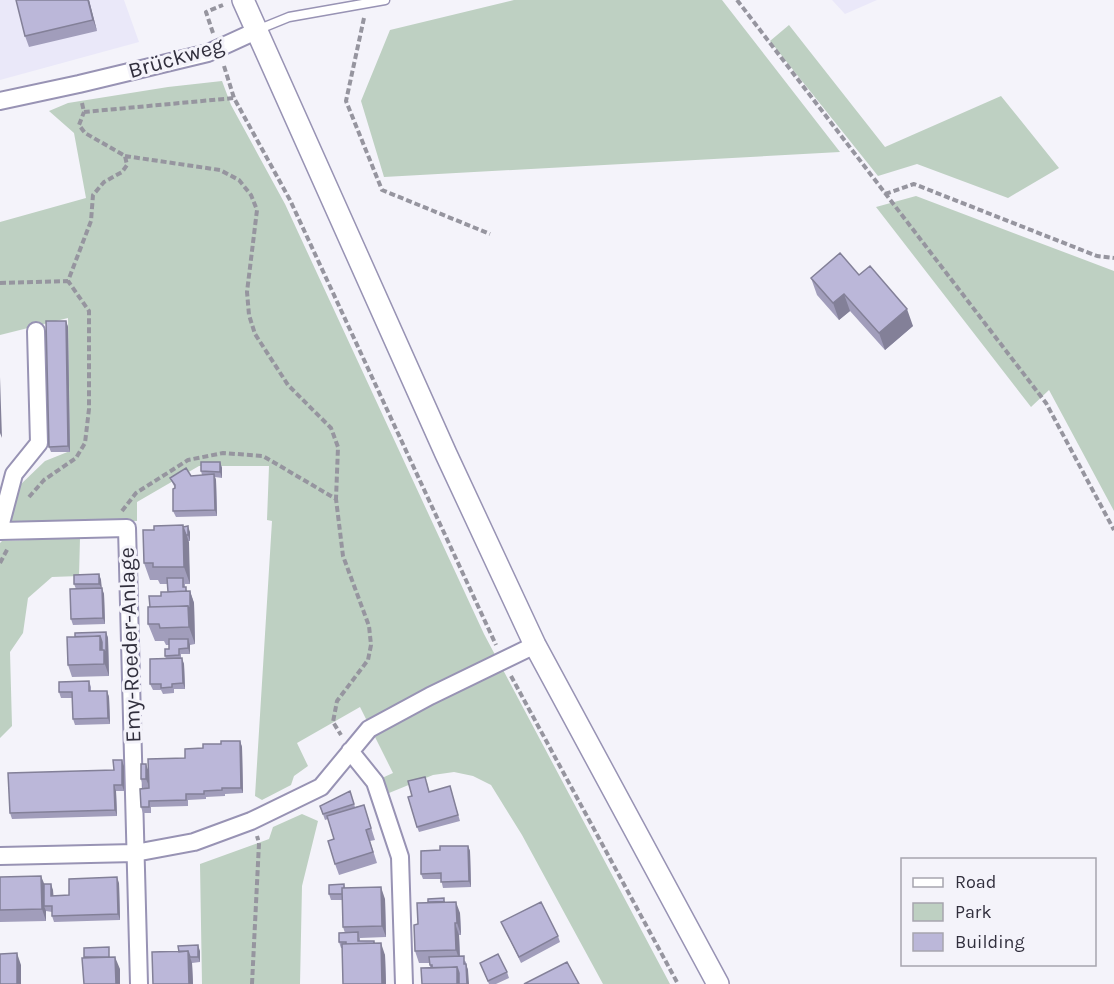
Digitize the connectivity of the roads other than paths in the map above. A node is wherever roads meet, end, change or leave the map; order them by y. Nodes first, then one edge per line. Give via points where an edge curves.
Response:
1 (243, 0) edge
2 (385, 0) edge
3 (256, 31) junction
4 (0, 101) edge
5 (36, 331) dead end
6 (5, 530) edge
7 (535, 645) junction
8 (350, 751) junction
9 (135, 853) junction
10 (0, 856) edge
11 (139, 984) edge
12 (404, 984) edge
13 (718, 984) edge

1 - 3 street
2 - 3 lane, Brückweg via 289,17
3 - 4 street, Brückweg via 208,52
3 - 7 street
5 - 6 street via 39,443 14,474
6 - 9 street, Emy-Roeder-Anlage via 126,528
7 - 8 street via 369,729
7 - 13 street
8 - 9 street via 321,787 251,821 194,842
8 - 12 street via 375,782 400,857
9 - 10 street
9 - 11 street, Emy-Roeder-Anlage

